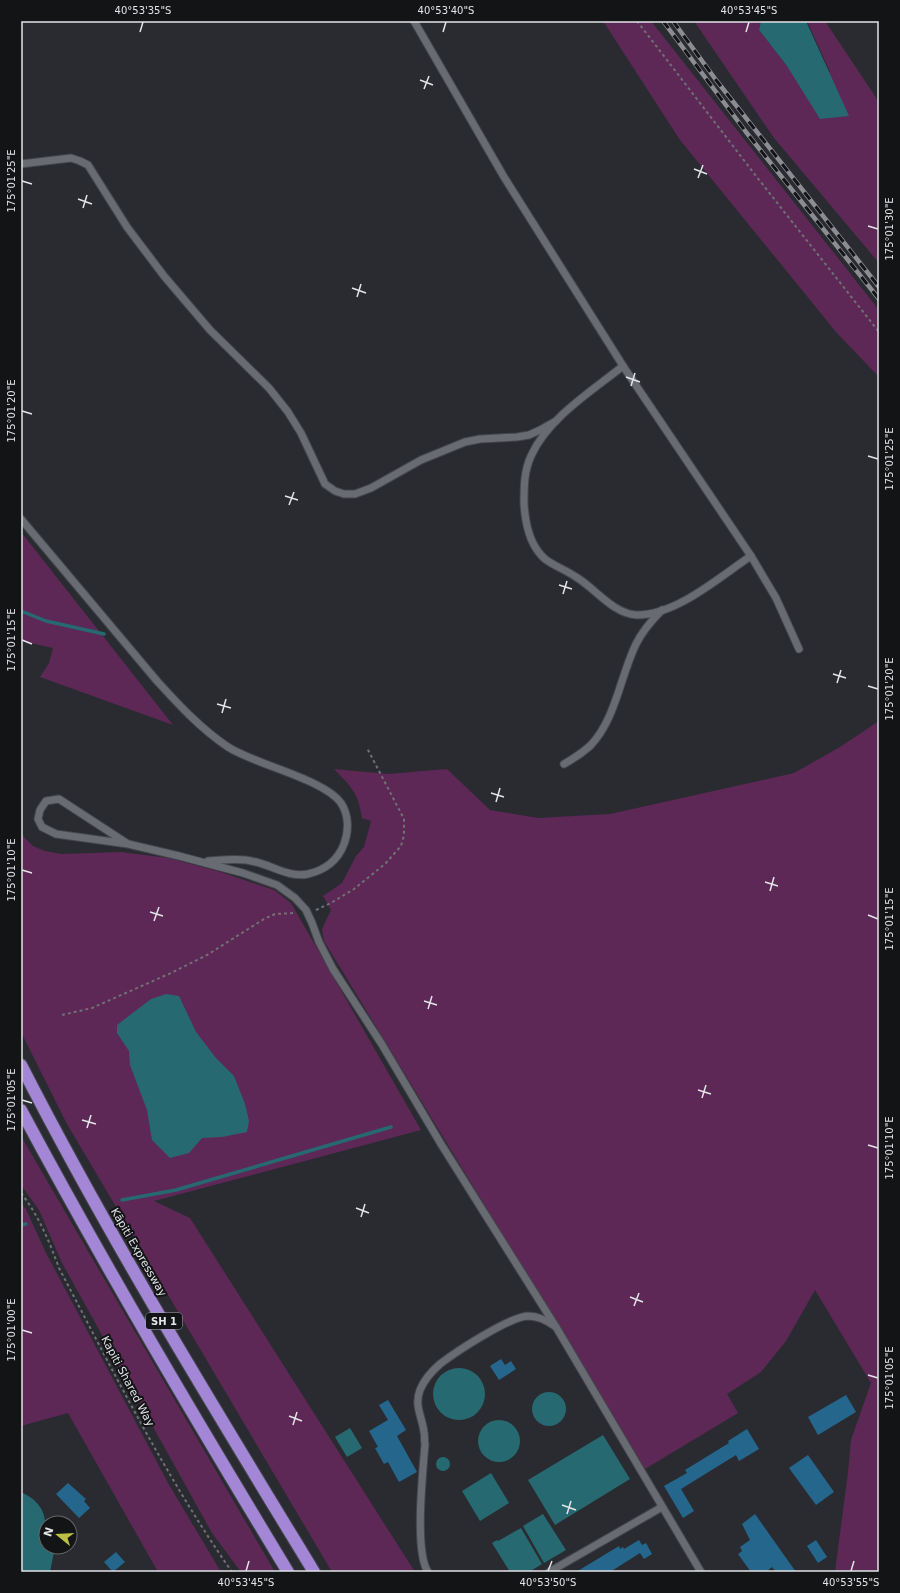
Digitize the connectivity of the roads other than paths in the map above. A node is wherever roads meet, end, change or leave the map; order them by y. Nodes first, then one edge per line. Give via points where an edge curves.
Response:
1 (414, 21) edge
2 (21, 164) edge
3 (623, 366) junction
4 (556, 421) junction
5 (21, 519) edge
6 (751, 556) junction
7 (663, 610) junction
8 (799, 649) dead end
9 (564, 764) dead end
10 (128, 844) junction
11 (199, 861) junction
12 (21, 1065) edge
13 (21, 1110) edge
14 (556, 1327) junction
15 (662, 1508) junction
16 (288, 1572) edge
17 (314, 1572) edge
18 (428, 1572) edge
19 (550, 1572) edge
20 (701, 1572) edge

1 - 3 lane via 504,177
2 - 4 lane via 71,158 88,165 128,227 164,276 210,330 269,388 288,412 325,484 335,492 354,494 371,488 427,458 465,442 517,437 540,430
3 - 4 lane
3 - 6 lane
4 - 7 lane via 540,440 526,470 524,507 528,531 534,544 544,558 586,583 612,606 636,615
5 - 11 lane via 157,681 200,724 230,748 326,790 345,810 348,826 344,843 335,859 321,870 299,875 245,860
6 - 7 lane via 691,596
6 - 8 lane via 776,598
7 - 9 lane via 645,628 636,643 602,730 589,747
10 - 10 lane via 56,834 42,827 38,819 40,810 46,801 59,800
10 - 11 lane
11 - 14 lane via 277,885 295,898 308,914 333,969
12 - 17 highway, Kāpiti Expressway / SH 1 via 99,1209 209,1400
13 - 16 highway, SH 1 via 110,1271
14 - 15 lane
14 - 18 lane via 538,1317 519,1318 490,1332 440,1364 424,1381 417,1405 424,1432 421,1555
15 - 19 lane
15 - 20 lane

